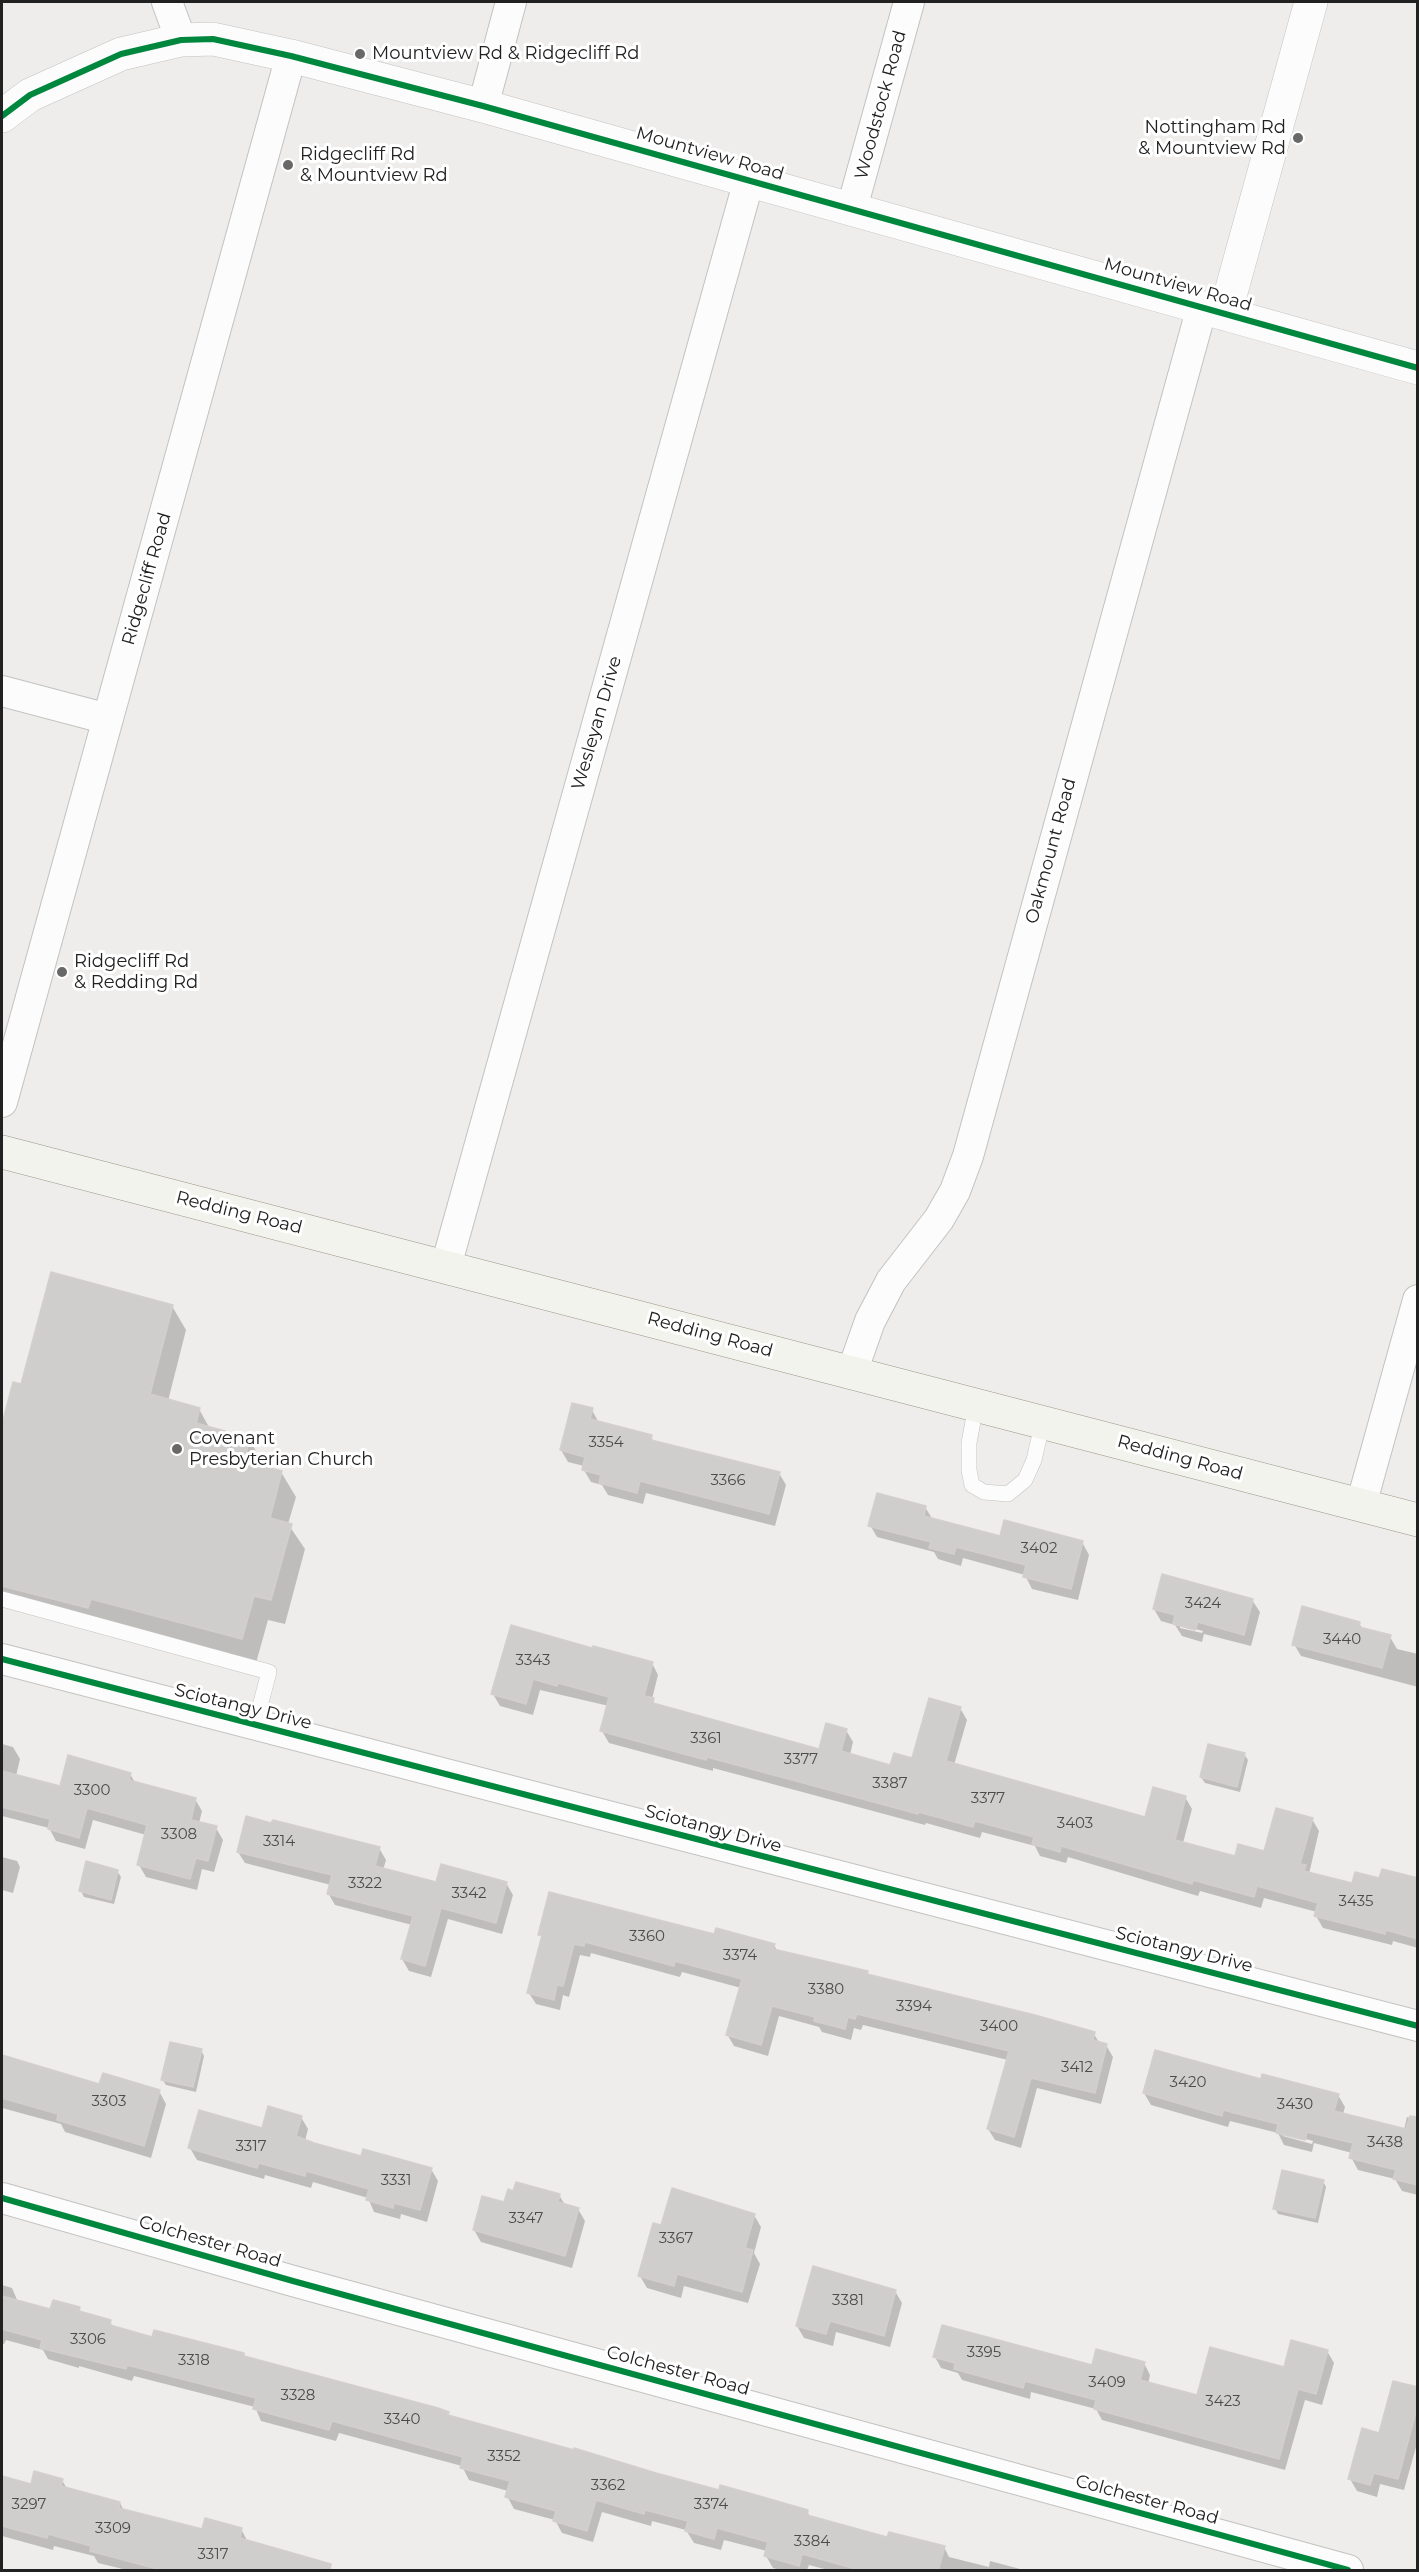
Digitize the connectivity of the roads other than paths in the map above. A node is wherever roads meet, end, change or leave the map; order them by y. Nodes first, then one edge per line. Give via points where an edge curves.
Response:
1 (167, 2) edge
2 (512, 2) edge
3 (909, 2) edge
4 (1311, 2) edge
5 (181, 40) junction
6 (291, 56) junction
7 (483, 106) junction
8 (2, 116) edge
9 (749, 180) junction
10 (852, 208) junction
11 (1214, 311) junction
12 (1418, 368) edge
13 (2, 691) edge
14 (108, 719) junction
15 (2, 1102) edge
16 (2, 1152) edge
17 (446, 1266) junction
18 (1418, 1300) edge
19 (852, 1372) junction
20 (976, 1405) junction
21 (1043, 1421) junction
22 (1361, 1505) junction
23 (1418, 1520) edge
24 (2, 1599) edge
25 (2, 1659) edge
26 (255, 1725) junction
27 (1418, 2026) edge
28 (2, 2198) edge
29 (1348, 2571) edge

1 - 5 street
2 - 7 street
3 - 10 street, Woodstock Road
4 - 11 street
5 - 6 street, Mountview Road via 213,39
5 - 8 street, Mountview Road via 121,54 71,75 30,95
6 - 7 street, Mountview Road
6 - 14 street, Ridgecliff Road
7 - 9 street, Mountview Road
9 - 10 street, Mountview Road
9 - 17 street, Wesleyan Drive
10 - 11 street, Mountview Road
11 - 12 street, Mountview Road
11 - 19 street, Oakmount Road via 968,1156 939,1219 891,1281 870,1321
13 - 14 street
14 - 15 street, Ridgecliff Road
16 - 17 main road, Redding Road
17 - 19 main road, Redding Road
18 - 22 street
19 - 20 main road, Redding Road
20 - 21 main road, Redding Road
20 - 21 lane via 969,1470 972,1485 984,1492 1008,1494 1025,1480
21 - 22 main road, Redding Road
22 - 23 main road, Redding Road
24 - 26 lane via 269,1672
25 - 26 street, Sciotangy Drive
26 - 27 street, Sciotangy Drive
28 - 29 street, Colchester Road

